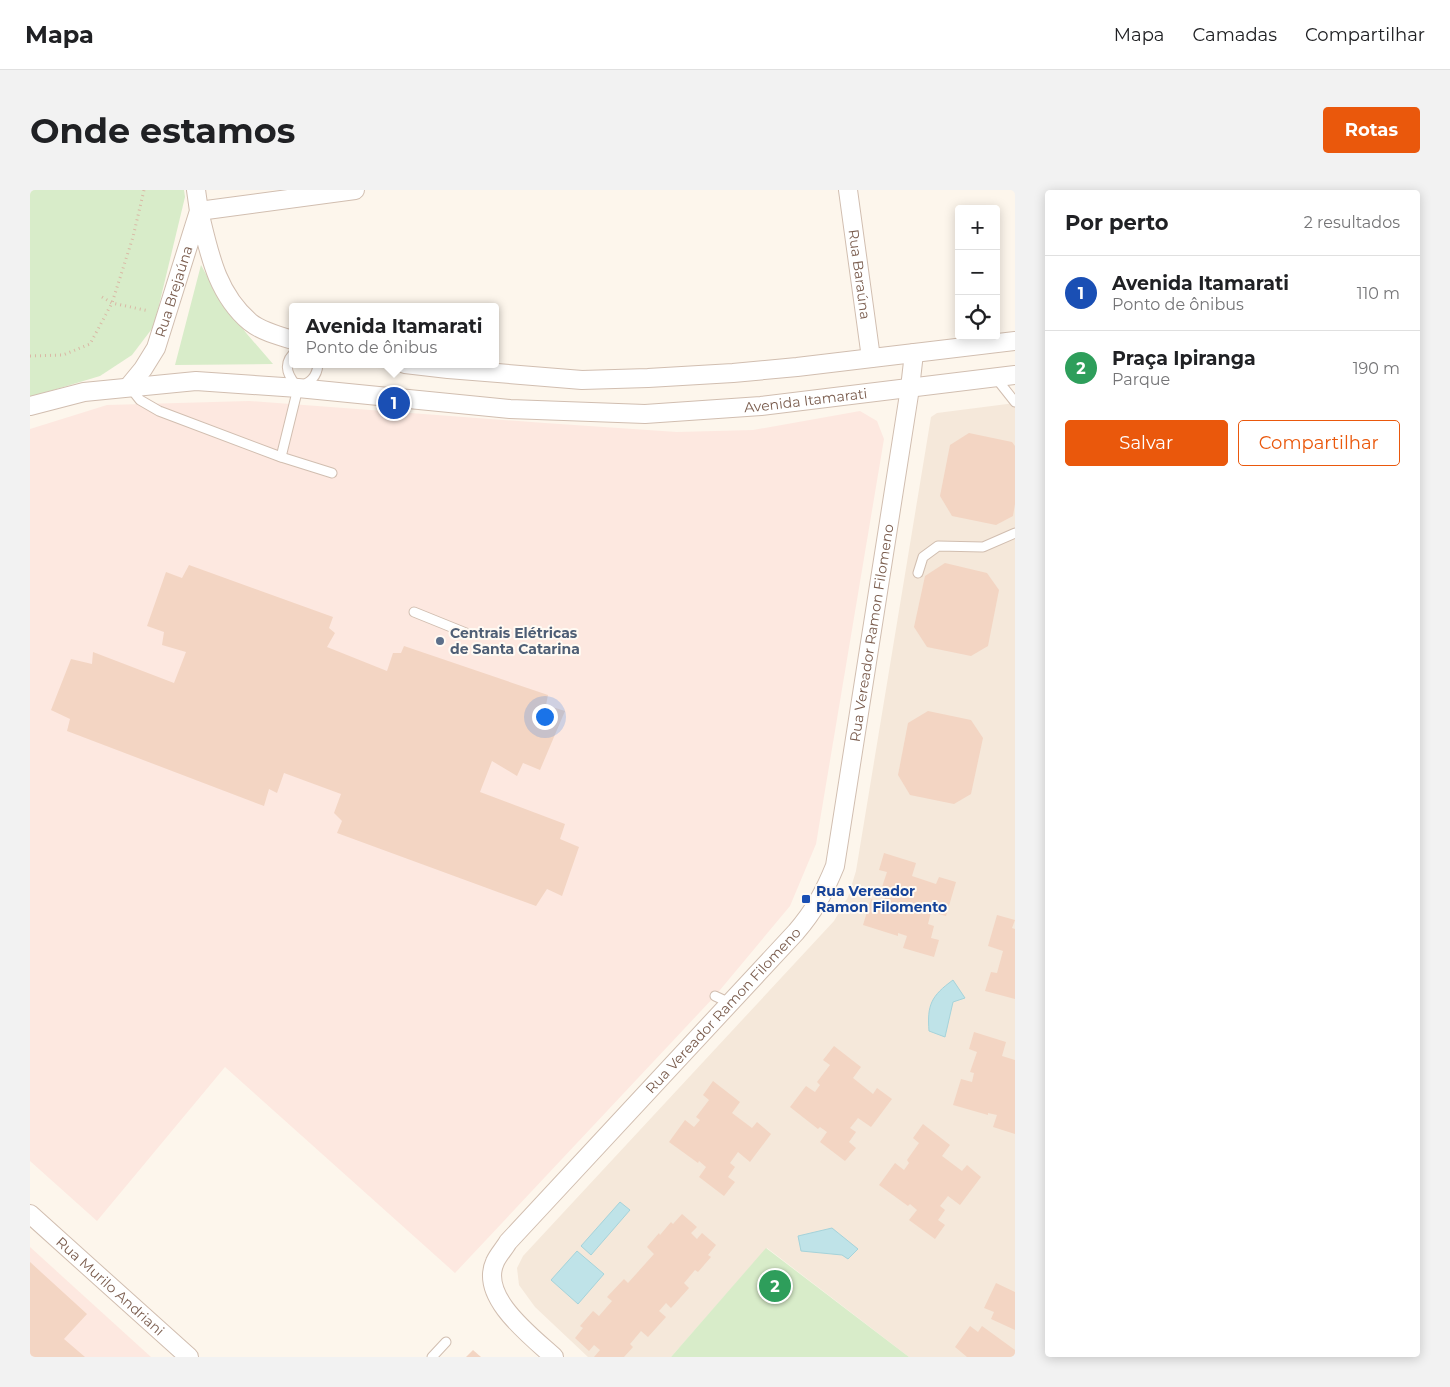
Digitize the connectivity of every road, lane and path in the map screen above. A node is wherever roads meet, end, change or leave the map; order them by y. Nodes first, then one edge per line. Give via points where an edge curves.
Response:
1 (144, 190) edge
2 (196, 190) edge
3 (355, 190) edge
4 (848, 190) edge
5 (198, 210) junction
6 (102, 296) dead end
7 (112, 303) junction
8 (166, 315) junction
9 (289, 339) edge
10 (1015, 341) edge
11 (914, 353) junction
12 (30, 356) edge
13 (871, 358) junction
14 (289, 359) edge
15 (318, 368) edge
16 (439, 368) edge
17 (1015, 375) edge
18 (996, 378) junction
19 (129, 386) junction
20 (298, 388) junction
21 (910, 388) junction
22 (1015, 402) edge
23 (30, 406) edge
24 (282, 457) junction
25 (332, 474) dead end
26 (1015, 534) edge
27 (918, 573) dead end
28 (414, 612) dead end
29 (466, 633) dead end
30 (30, 1214) edge
31 (446, 1342) dead end
32 (189, 1357) edge
33 (432, 1357) edge
34 (554, 1357) edge

1 - 7 path
2 - 5 street, Rua Brejaúna
3 - 5 street
4 - 13 street, Rua Baraúna
5 - 8 street, Rua Brejaúna
5 - 9 street via 213,266 231,301 251,323
6 - 7 path
7 - 8 path
7 - 12 path via 90,344 63,355
8 - 19 street, Rua Brejaúna via 156,348
10 - 11 street
11 - 13 street
11 - 21 street, Rua Vereador Ramon Filomeno
13 - 16 street via 733,373 582,380
14 - 20 lane via 288,376
15 - 20 lane via 312,380
17 - 18 street, Avenida Itamarati
18 - 21 street, Avenida Itamarati
18 - 22 lane
19 - 20 street, Avenida Itamarati via 196,381
19 - 23 street, Avenida Itamarati via 84,392
19 - 24 lane via 140,400 159,411
20 - 21 street, Avenida Itamarati via 510,409 645,414 760,406
20 - 24 lane
21 - 34 street, Rua Vereador Ramon Filomeno via 835,866 813,912 796,932 722,1000 508,1242 494,1263 492,1284 500,1304
24 - 25 lane
26 - 27 lane via 983,546 938,546 923,557
28 - 29 lane
30 - 32 street, Rua Murilo Andriani
31 - 33 lane

